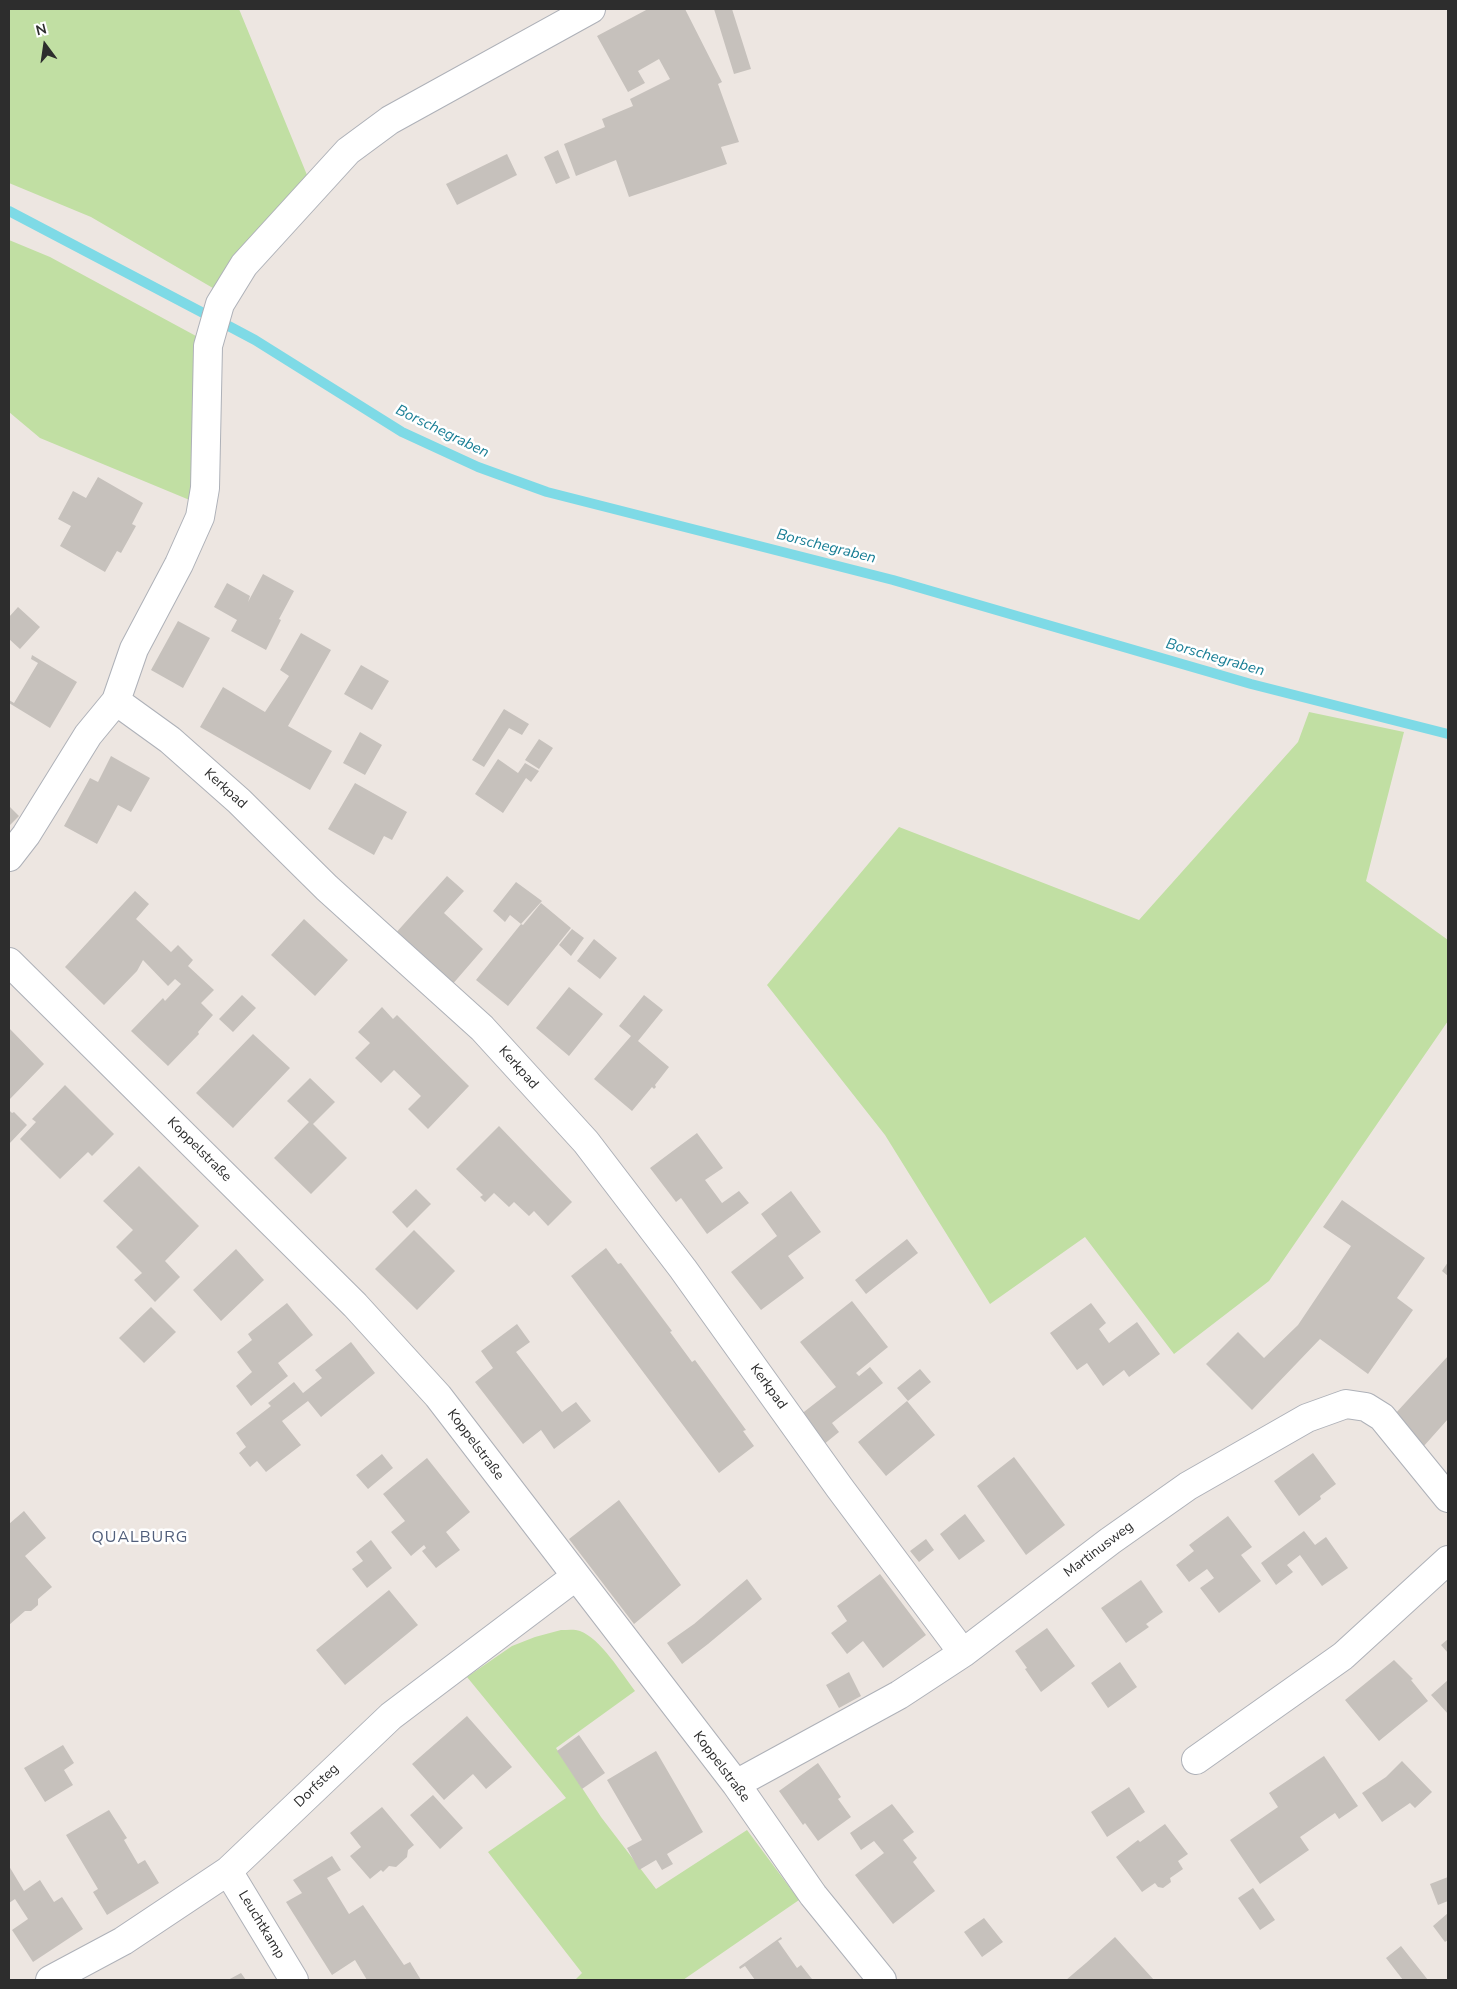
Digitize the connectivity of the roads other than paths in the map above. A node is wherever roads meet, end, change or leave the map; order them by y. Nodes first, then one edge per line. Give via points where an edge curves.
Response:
1 (591, 9) edge
2 (116, 701) junction
3 (9, 857) edge
4 (9, 962) edge
5 (1448, 1498) edge
6 (1448, 1560) edge
7 (575, 1577) junction
8 (963, 1654) junction
9 (1196, 1760) dead end
10 (736, 1784) junction
11 (228, 1871) junction
12 (60, 1978) edge
13 (294, 1980) edge
14 (882, 1980) edge

1 - 2 street via 390,120 348,151 244,265 220,304 208,346 205,488 200,517 134,649
2 - 3 street via 88,735
2 - 8 street, Kerkpad via 170,740 239,801 327,888 482,1028 586,1142 683,1269
4 - 7 street, Koppelstraße via 355,1305 438,1396
5 - 8 street, Martinusweg via 1382,1417 1366,1407 1346,1404 1306,1418 1188,1486 1110,1541
6 - 9 street via 1343,1656
7 - 10 street, Koppelstraße
7 - 11 street, Dorfsteg via 391,1716
8 - 10 street, Martinusweg via 899,1695
10 - 14 street, Koppelstraße via 813,1894
11 - 12 street, Dorfsteg
11 - 13 street, Leuchtkamp

